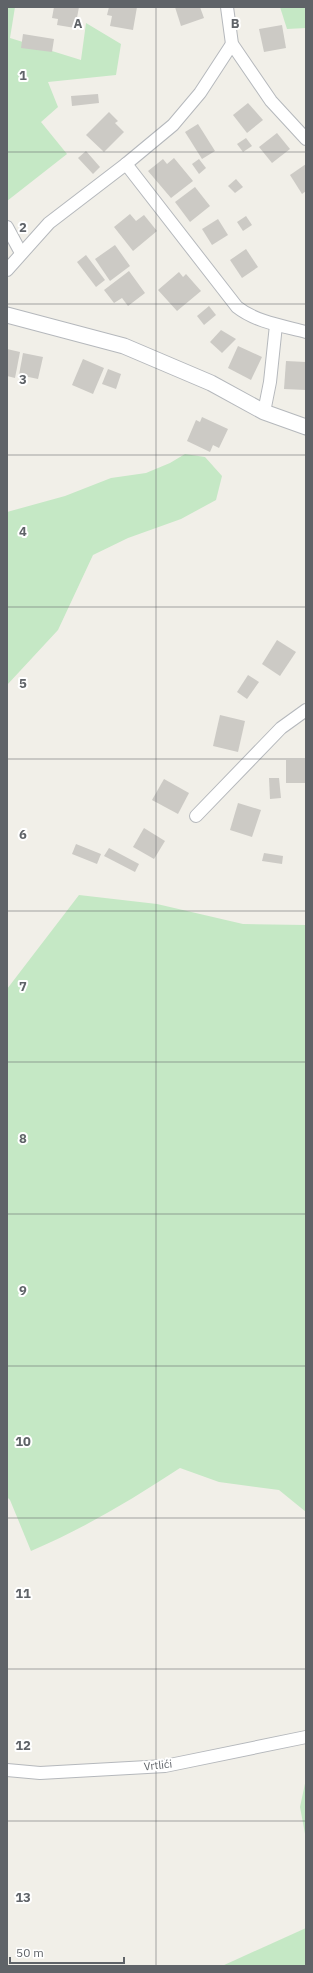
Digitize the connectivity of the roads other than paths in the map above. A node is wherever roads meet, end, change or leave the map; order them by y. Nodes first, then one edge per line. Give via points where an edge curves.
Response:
1 (227, 7) edge
2 (232, 44) junction
3 (306, 139) edge
4 (126, 164) junction
5 (7, 227) edge
6 (21, 252) junction
7 (7, 270) edge
8 (7, 315) edge
9 (276, 325) junction
10 (306, 332) edge
11 (264, 412) junction
12 (306, 427) edge
13 (306, 710) edge
14 (196, 816) dead end
15 (306, 1737) edge
16 (7, 1770) edge

1 - 2 street
2 - 3 street via 271,101
2 - 4 street via 200,93 173,125
4 - 6 street via 49,223
4 - 9 street via 237,307 246,314
5 - 6 street
6 - 7 street
8 - 11 street via 124,346 211,383
9 - 10 street
9 - 11 street
11 - 12 street
13 - 14 street via 281,728
15 - 16 street, Vrtlići via 165,1766 40,1773

